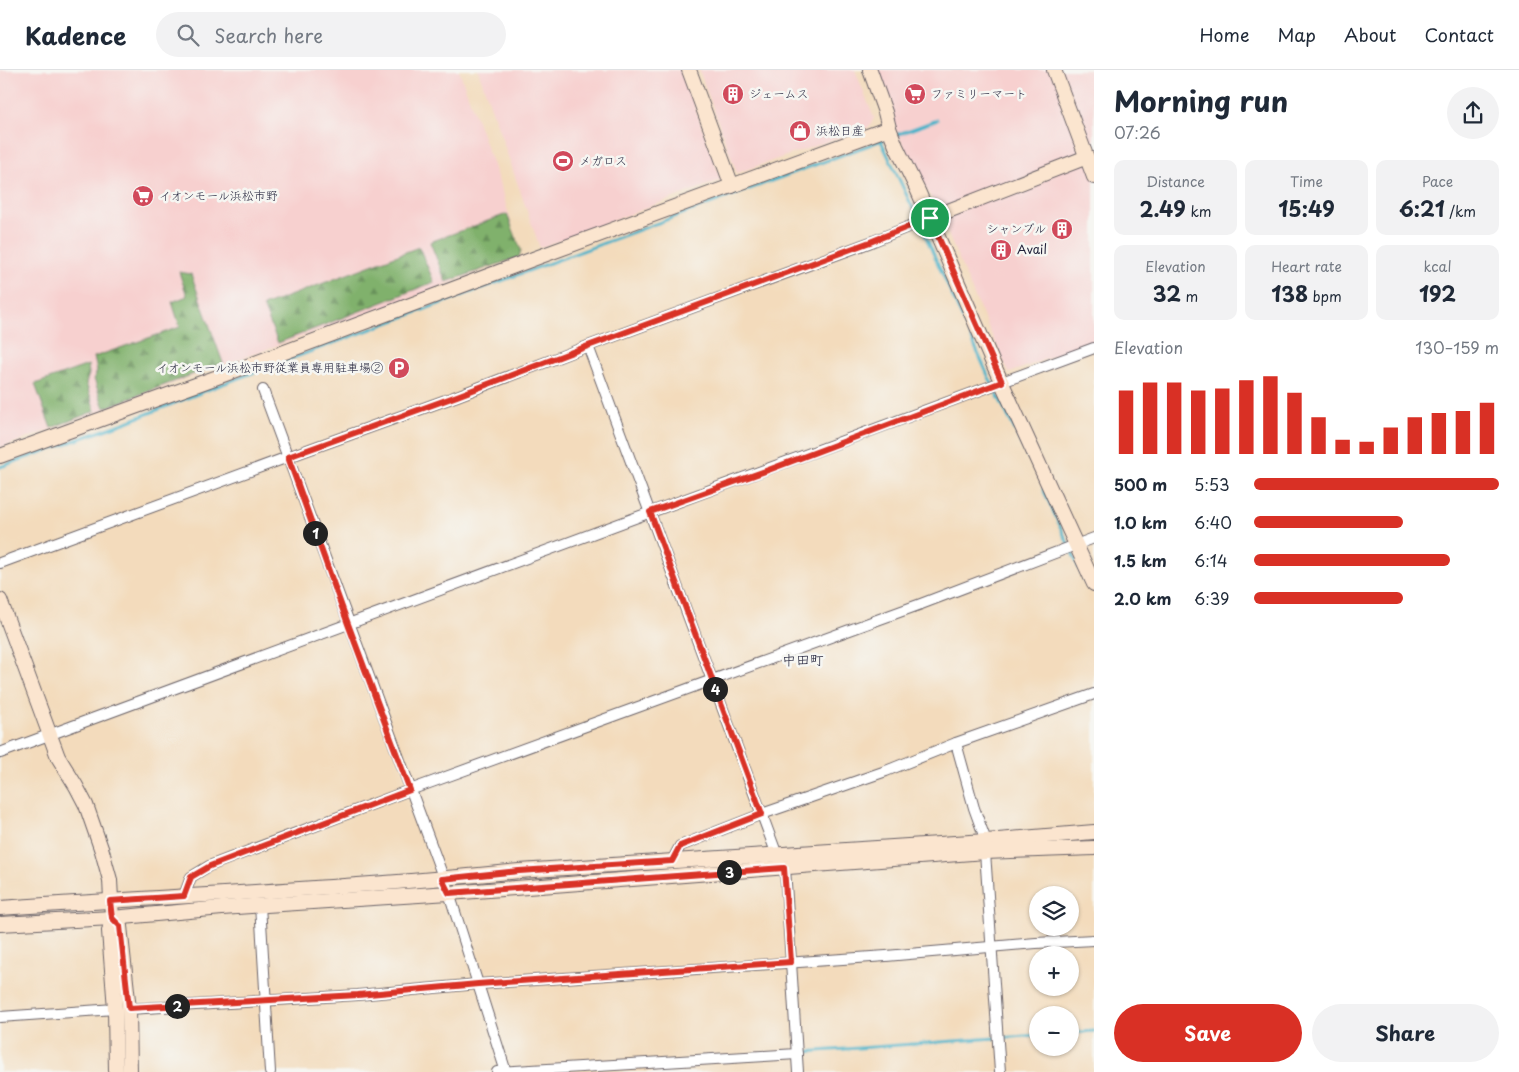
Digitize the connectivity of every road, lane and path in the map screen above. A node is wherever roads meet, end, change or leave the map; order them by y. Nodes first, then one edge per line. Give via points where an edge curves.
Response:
1 (689, 70) edge
2 (870, 70) edge
3 (1054, 70) edge
4 (882, 130) junction
5 (1087, 157) junction
6 (1094, 177) edge
7 (732, 186) junction
8 (930, 218) junction
9 (588, 346) junction
10 (1094, 348) edge
11 (1002, 382) junction
12 (263, 390) dead end
13 (0, 456) edge
14 (288, 457) junction
15 (650, 512) junction
16 (1094, 538) edge
17 (1077, 544) junction
18 (0, 563) edge
19 (1093, 578) edge
20 (0, 600) edge
21 (348, 624) junction
22 (711, 679) junction
23 (1094, 694) edge
24 (50, 735) junction
25 (956, 743) junction
26 (0, 753) edge
27 (410, 790) junction
28 (762, 814) junction
29 (1094, 832) edge
30 (985, 846) junction
31 (1094, 848) edge
32 (777, 855) junction
33 (672, 861) junction
34 (784, 868) junction
35 (442, 879) junction
36 (449, 893) junction
37 (184, 896) junction
38 (110, 901) junction
39 (260, 906) junction
40 (0, 908) edge
41 (112, 918) junction
42 (0, 924) edge
43 (1094, 940) edge
44 (992, 948) junction
45 (791, 962) junction
46 (478, 984) junction
47 (266, 1001) junction
48 (122, 1009) junction
49 (0, 1017) edge
50 (797, 1054) junction
51 (116, 1072) edge
52 (130, 1072) edge
53 (270, 1072) edge
54 (497, 1072) edge
55 (505, 1072) edge
56 (798, 1072) edge
57 (1000, 1072) edge

1 - 7 street
2 - 4 street via 885,112
3 - 5 street
4 - 7 street
4 - 8 street
5 - 6 street
5 - 8 street
7 - 13 street
8 - 9 street
8 - 11 street
9 - 14 street
9 - 15 street
10 - 11 street
11 - 15 street
11 - 17 street
12 - 14 street
14 - 18 street
14 - 21 street
15 - 21 street
15 - 22 street
16 - 17 street
17 - 19 street
17 - 22 street
20 - 24 street
21 - 24 street
21 - 27 street
22 - 27 street
22 - 28 street
23 - 25 street
24 - 26 street
24 - 38 street via 58,757 86,805 110,880
25 - 28 street via 886,772
25 - 30 street
27 - 35 street
27 - 37 street via 210,866 191,877
28 - 32 street
28 - 33 street via 680,846
29 - 30 street
30 - 31 street
30 - 32 street
30 - 34 street
30 - 44 street
32 - 33 street
33 - 35 street
34 - 36 street
34 - 45 street
35 - 36 street
35 - 37 street
36 - 39 street
36 - 46 street
37 - 38 street
38 - 40 street
38 - 41 street
39 - 41 street
39 - 47 street
41 - 42 street
41 - 48 street via 120,926
43 - 44 street
44 - 45 street
44 - 57 street
45 - 46 street
45 - 50 street
46 - 47 street
46 - 55 street
47 - 48 street
47 - 53 street
48 - 49 street
48 - 51 street
48 - 52 street
50 - 55 street
50 - 56 street
54 - 55 street

